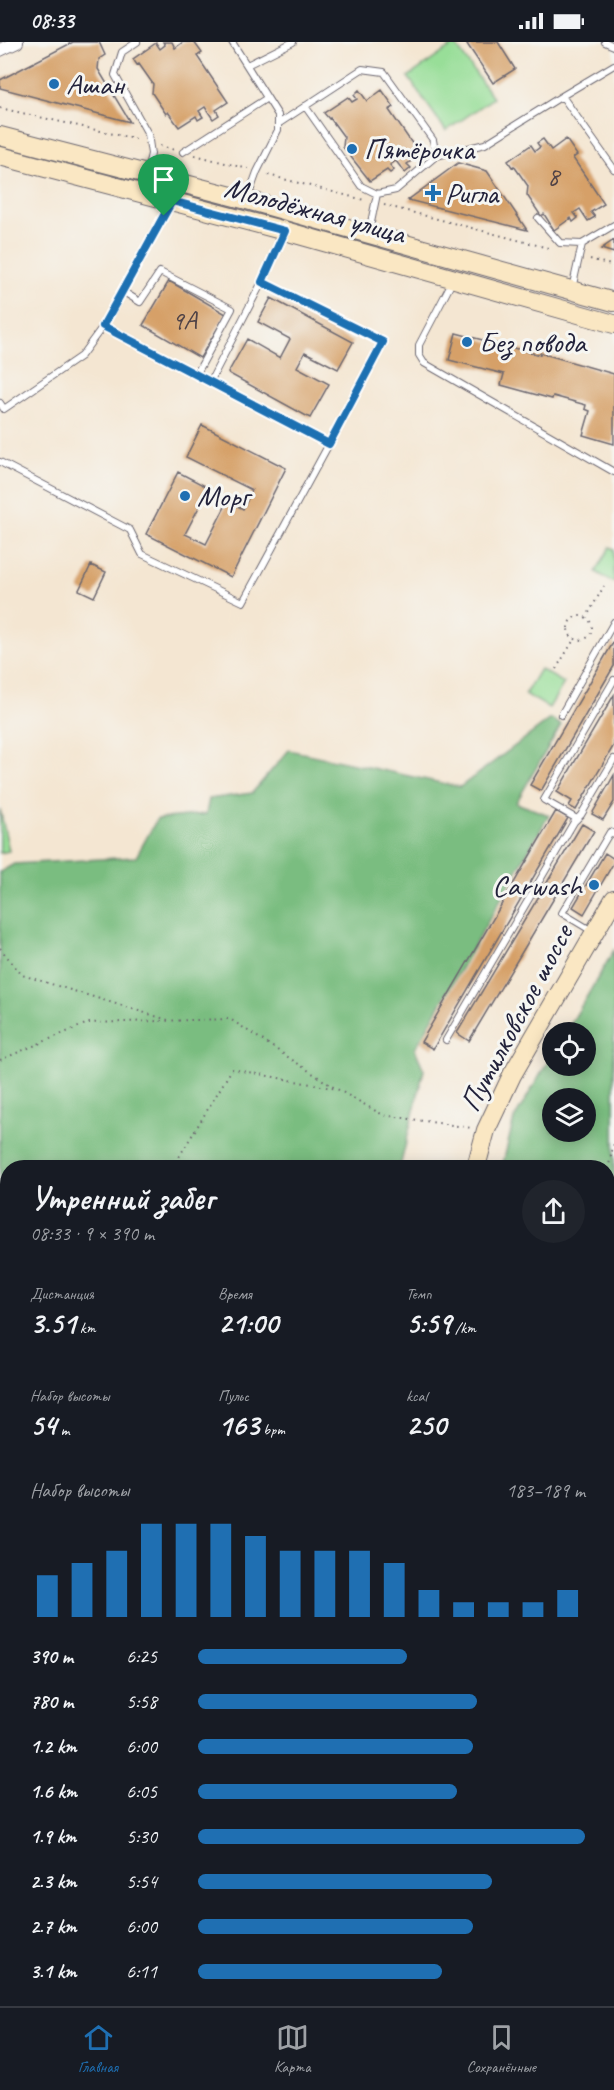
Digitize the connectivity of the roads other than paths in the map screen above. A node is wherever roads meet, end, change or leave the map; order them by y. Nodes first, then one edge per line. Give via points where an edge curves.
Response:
1 (17, 42) edge
2 (137, 42) edge
3 (232, 42) edge
4 (293, 42) edge
5 (605, 42) edge
6 (614, 46) edge
7 (0, 50) edge
8 (247, 65) junction
9 (614, 65) edge
10 (562, 96) junction
11 (267, 98) junction
12 (305, 106) junction
13 (278, 124) junction
14 (0, 136) edge
15 (183, 152) road end
16 (0, 156) edge
17 (436, 156) junction
18 (614, 169) edge
19 (146, 174) junction
20 (377, 194) junction
21 (247, 200) junction
22 (172, 201) junction
23 (538, 218) dead end
24 (614, 225) edge
25 (285, 231) junction
26 (369, 233) junction
27 (582, 244) junction
28 (454, 278) junction
29 (262, 282) junction
30 (571, 290) junction
31 (122, 291) junction
32 (614, 302) edge
33 (614, 324) edge
34 (103, 326) junction
35 (196, 375) junction
36 (210, 382) junction
37 (1, 408) edge
38 (329, 444) junction
39 (0, 462) edge
40 (614, 472) edge
41 (614, 622) edge
42 (614, 680) edge
43 (561, 715) dead end
44 (614, 759) edge
45 (577, 819) junction
46 (614, 834) edge
47 (614, 899) edge
48 (595, 932) junction
49 (446, 1040) dead end
50 (478, 1160) edge

1 - 7 street
2 - 19 lane via 122,52 115,75 151,143
3 - 8 lane
4 - 8 lane
5 - 6 lane
8 - 11 lane
9 - 10 lane
10 - 17 lane via 485,144
10 - 18 lane
11 - 13 lane via 278,115
11 - 15 lane
12 - 13 lane
12 - 17 lane via 362,69 384,72 433,140
12 - 20 lane via 361,186
13 - 21 lane
14 - 19 main road, Молодёжная улица
16 - 22 main road, Молодёжная улица
17 - 20 lane via 396,190
19 - 21 main road, Молодёжная улица
20 - 26 lane
21 - 26 main road, Молодёжная улица
22 - 25 main road, Молодёжная улица
22 - 31 lane
23 - 27 lane via 560,243
24 - 27 lane
25 - 28 main road, Молодёжная улица
25 - 29 lane
26 - 30 main road, Молодёжная улица
27 - 30 lane
28 - 33 main road, Молодёжная улица
28 - 40 lane via 419,345 424,363
29 - 36 lane
29 - 38 lane via 383,342
30 - 32 main road, Молодёжная улица
31 - 34 lane
31 - 35 lane via 140,303 160,272 232,309
34 - 35 lane
34 - 37 lane via 81,356
35 - 36 lane
36 - 38 lane
38 - 39 lane via 243,602 142,554 130,530
41 - 43 lane
42 - 45 lane via 544,800
44 - 45 lane
45 - 49 lane
46 - 48 lane via 610,832 562,913
47 - 48 main road, Путилковское шоссе
48 - 50 main road, Путилковское шоссе via 512,1076 486,1130

